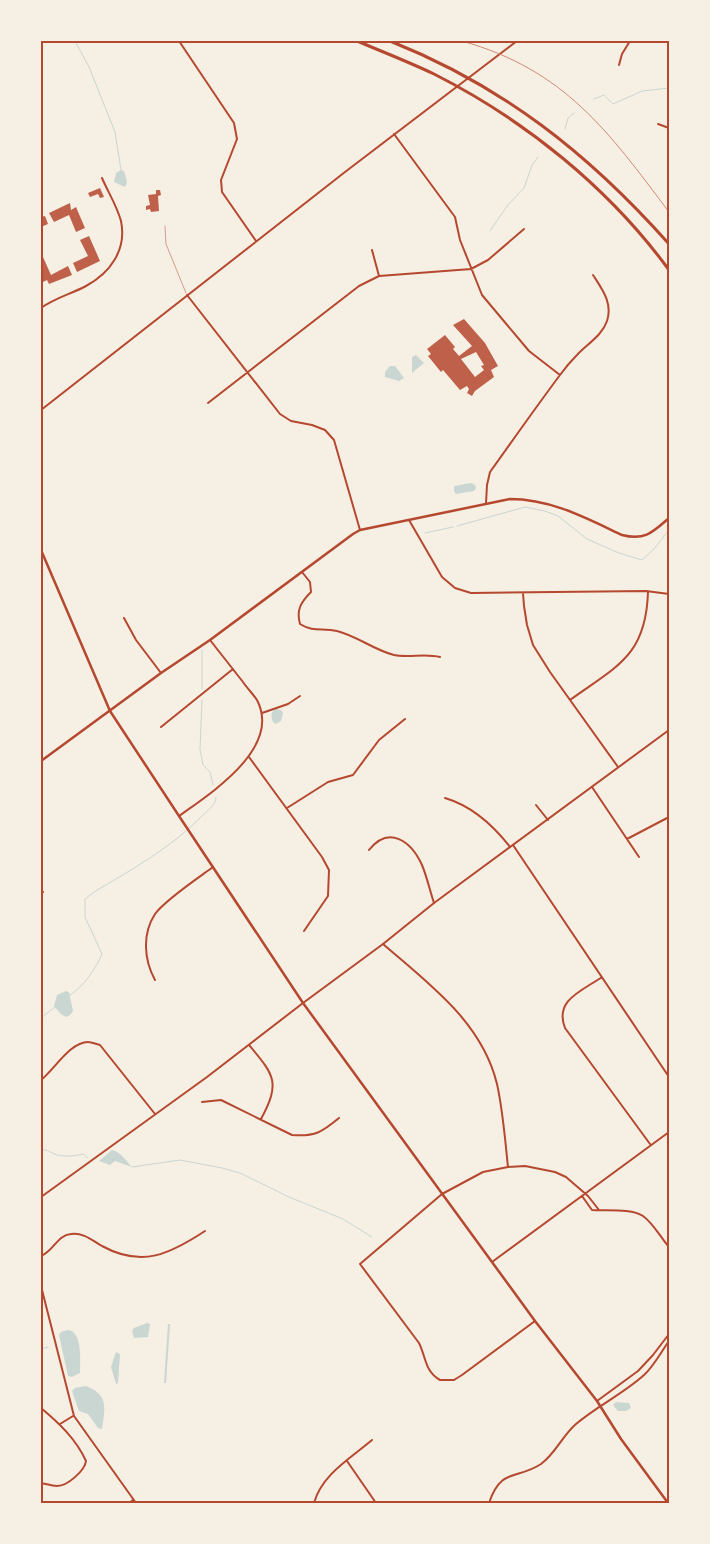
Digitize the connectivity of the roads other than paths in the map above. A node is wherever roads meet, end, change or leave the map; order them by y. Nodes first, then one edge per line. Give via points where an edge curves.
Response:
1 (179, 41) edge
2 (357, 41) edge
3 (390, 41) edge
4 (517, 41) edge
5 (630, 41) edge
6 (619, 65) dead end
7 (658, 124) dead end
8 (669, 128) edge
9 (394, 134) junction
10 (102, 178) dead end
11 (165, 226) dead end
12 (524, 229) dead end
13 (256, 241) junction
14 (669, 244) edge
15 (372, 250) dead end
16 (471, 269) junction
17 (669, 270) edge
18 (593, 275) dead end
19 (379, 276) junction
20 (187, 295) junction
21 (41, 308) edge
22 (248, 372) junction
23 (560, 375) junction
24 (208, 403) dead end
25 (41, 410) edge
26 (486, 503) junction
27 (669, 518) edge
28 (409, 520) junction
29 (360, 530) junction
30 (41, 550) edge
31 (302, 572) junction
32 (648, 592) junction
33 (523, 593) junction
34 (669, 594) edge
35 (124, 618) dead end
36 (210, 640) junction
37 (440, 657) dead end
38 (233, 669) junction
39 (161, 673) junction
40 (300, 696) dead end
41 (570, 700) junction
42 (110, 711) junction
43 (262, 713) junction
44 (406, 719) dead end
45 (160, 727) dead end
46 (668, 731) edge
47 (249, 757) junction
48 (41, 761) edge
49 (618, 767) junction
50 (592, 787) junction
51 (445, 798) dead end
52 (536, 805) dead end
53 (287, 808) junction
54 (179, 816) junction
55 (669, 817) edge
56 (548, 820) junction
57 (627, 839) junction
58 (513, 845) junction
59 (510, 847) junction
60 (369, 850) dead end
61 (639, 857) dead end
62 (213, 868) junction
63 (434, 903) junction
64 (304, 931) dead end
65 (383, 944) junction
66 (602, 977) junction
67 (154, 980) dead end
68 (303, 1003) junction
69 (249, 1044) junction
70 (669, 1077) edge
71 (41, 1080) edge
72 (202, 1102) dead end
73 (156, 1115) junction
74 (340, 1118) dead end
75 (261, 1120) junction
76 (669, 1132) edge
77 (651, 1145) junction
78 (508, 1167) junction
79 (585, 1193) junction
80 (442, 1194) junction
81 (582, 1196) junction
82 (41, 1197) edge
83 (599, 1210) junction
84 (205, 1231) dead end
85 (669, 1247) edge
86 (41, 1256) edge
87 (492, 1262) junction
88 (41, 1286) edge
89 (535, 1321) junction
90 (669, 1334) edge
91 (669, 1341) edge
92 (619, 1385) junction
93 (623, 1390) junction
94 (608, 1393) junction
95 (612, 1397) junction
96 (597, 1401) junction
97 (600, 1405) junction
98 (41, 1408) edge
99 (74, 1416) junction
100 (60, 1424) junction
101 (372, 1440) dead end
102 (347, 1461) junction
103 (41, 1483) edge
104 (133, 1500) junction
105 (129, 1503) edge
106 (136, 1503) edge
107 (314, 1503) edge
108 (376, 1503) edge
109 (489, 1503) edge
110 (668, 1503) edge

1 - 13 street via 234,123 237,139 221,180 222,192
2 - 17 highway via 448,81 528,131 619,209
3 - 14 highway via 472,81 545,127 613,184
4 - 9 street
5 - 6 street
7 - 8 street
9 - 13 street
9 - 16 street via 455,217
10 - 21 street via 120,219 122,234 117,258 90,284
11 - 20 lane via 166,244
12 - 16 street via 488,260
13 - 20 street
15 - 19 street
16 - 19 street
16 - 23 street via 482,294 529,351
18 - 23 street via 606,295 608,320 601,332
19 - 22 street via 359,286
20 - 22 street
20 - 25 street
22 - 24 street
22 - 29 street via 280,414 325,430 334,440
23 - 26 street via 490,472
26 - 27 main road via 515,499 547,504 631,537 652,533
26 - 28 main road
28 - 29 main road
28 - 33 street via 442,577 456,588 470,593
29 - 31 main road
30 - 42 main road
31 - 36 main road
31 - 37 street via 310,582 311,592 301,602 300,624 309,629 336,630 395,655
32 - 33 street
32 - 34 street
32 - 41 street via 648,609 638,642 618,666
33 - 41 street via 533,644
35 - 39 street
36 - 38 street
36 - 39 main road
38 - 43 street via 256,699
38 - 45 street
39 - 42 main road
40 - 43 street
41 - 49 street
42 - 48 main road
42 - 54 main road
43 - 47 street via 262,729
44 - 53 street via 379,740 353,774 328,782
46 - 49 street
47 - 53 street
47 - 54 street via 210,795
49 - 50 street
50 - 56 street
50 - 57 street
51 - 59 street via 460,803 492,827
52 - 56 street
53 - 64 street via 329,870 328,896
54 - 62 main road
55 - 57 street
56 - 58 street
57 - 61 street
58 - 59 street
58 - 66 street
59 - 63 street
60 - 63 street via 388,837 404,841 422,865
62 - 67 street via 158,911 150,924 146,959
62 - 68 main road
63 - 65 street
65 - 68 street
65 - 78 street via 439,993 467,1022 481,1044 497,1083
66 - 70 street
66 - 77 street via 567,1000 562,1019 565,1028
68 - 69 street
68 - 80 main road
69 - 73 street
69 - 75 street via 269,1069 272,1083 272,1096
71 - 73 street via 79,1044 100,1045
72 - 75 street via 220,1100
73 - 82 street
74 - 75 street via 316,1134 304,1136 292,1135
76 - 77 street
77 - 79 street
78 - 79 street via 537,1167 555,1172
78 - 80 street via 483,1172
79 - 81 street
79 - 83 street
80 - 87 main road
80 - 89 street via 360,1264 419,1343 427,1369 440,1380 454,1380
81 - 83 street via 592,1210
81 - 87 street
83 - 85 street via 638,1213
84 - 86 street via 178,1249 144,1258 115,1253 81,1234 73,1233 58,1240 48,1254
87 - 89 main road
88 - 99 street
89 - 96 main road
90 - 92 street via 639,1371
91 - 93 street via 645,1374
92 - 93 street
92 - 94 street
93 - 95 street
94 - 95 street
94 - 96 street
95 - 97 street
96 - 97 main road
97 - 109 street via 574,1426 553,1454 540,1464 498,1484
97 - 110 main road
98 - 100 street
99 - 100 street
99 - 104 street
100 - 103 street via 82,1453 85,1466 82,1472 62,1485
101 - 102 street
102 - 107 street via 326,1480
102 - 108 street
104 - 105 street
104 - 106 street

